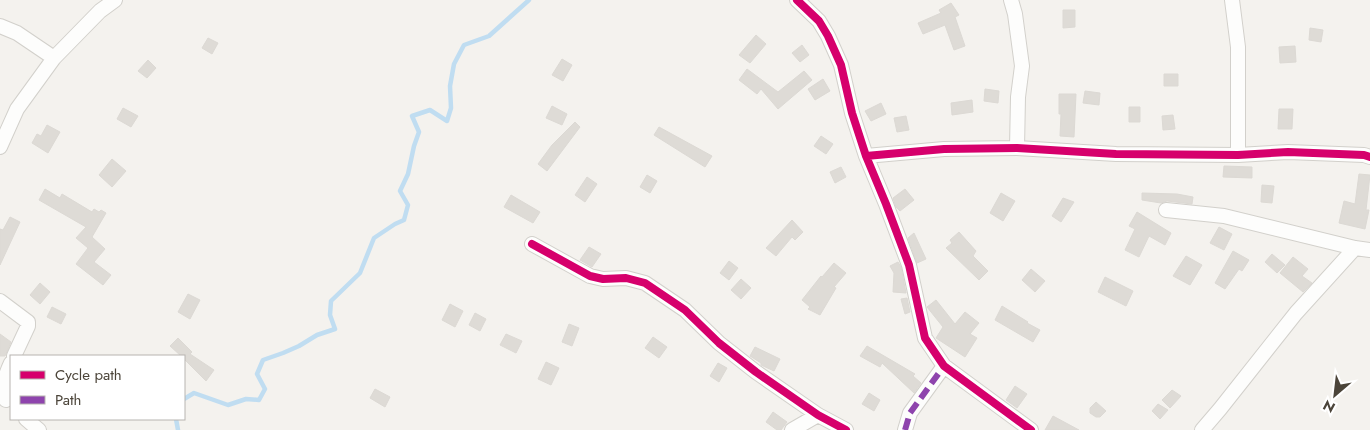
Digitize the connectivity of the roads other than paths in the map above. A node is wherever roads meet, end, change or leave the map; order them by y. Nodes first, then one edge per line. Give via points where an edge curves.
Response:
1 (114, 0) edge
2 (797, 0) edge
3 (1011, 0) edge
4 (1232, 0) edge
5 (0, 26) edge
6 (54, 58) junction
7 (0, 147) edge
8 (1017, 148) junction
9 (1238, 155) junction
10 (866, 156) junction
11 (1370, 157) edge
12 (1166, 210) dead end
13 (532, 244) dead end
14 (1355, 248) junction
15 (1370, 250) edge
16 (0, 301) edge
17 (14, 355) edge
18 (10, 365) edge
19 (944, 366) junction
20 (6, 400) edge
21 (818, 415) junction
22 (27, 420) edge
23 (39, 430) edge
24 (792, 430) edge
25 (846, 430) edge
26 (905, 430) edge
27 (1031, 430) edge
28 (1202, 430) edge

1 - 6 street
2 - 10 street via 819,21 841,65
3 - 8 street via 1022,66
4 - 9 street via 1238,47
5 - 6 street via 17,33
6 - 7 street via 17,109
8 - 9 street via 1116,154
8 - 10 street
9 - 11 street via 1288,152
10 - 19 street via 909,265 926,338
12 - 14 street via 1224,216
13 - 21 street via 590,276 626,278 645,283 685,310 756,372
14 - 15 street
14 - 28 street via 1296,313
16 - 17 street via 28,322
18 - 20 street via 4,380
19 - 26 street via 910,413
19 - 27 street
21 - 24 street
21 - 25 street
22 - 23 street

